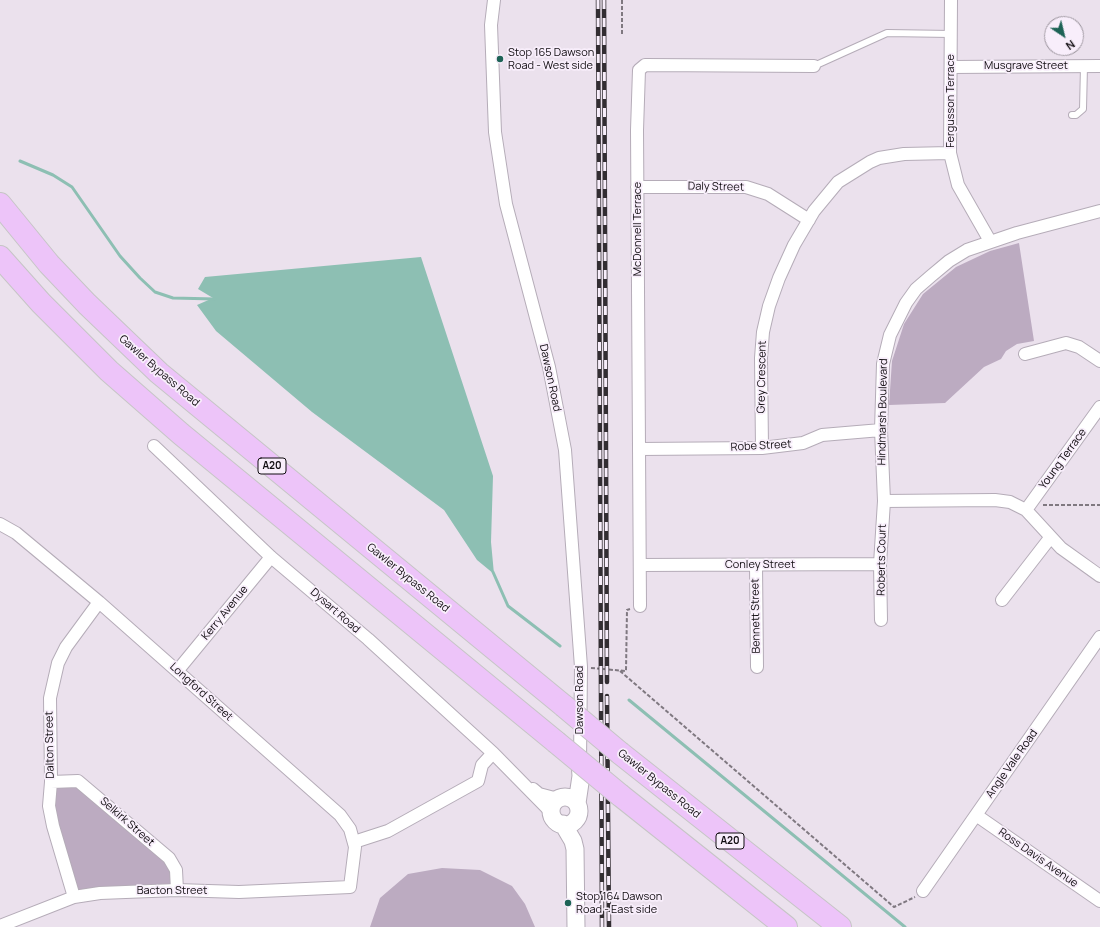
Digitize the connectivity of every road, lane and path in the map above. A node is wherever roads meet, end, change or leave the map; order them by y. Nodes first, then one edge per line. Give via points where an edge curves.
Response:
1 (494, 0) edge
2 (622, 0) edge
3 (951, 0) edge
4 (951, 34) junction
5 (622, 36) dead end
6 (814, 66) joint
7 (1084, 66) junction
8 (1100, 66) edge
9 (951, 67) junction
10 (1072, 115) dead end
11 (950, 153) junction
12 (637, 187) junction
13 (0, 204) edge
14 (1100, 210) edge
15 (809, 220) junction
16 (990, 241) junction
17 (0, 257) edge
18 (1025, 354) dead end
19 (1100, 361) edge
20 (1100, 407) edge
21 (881, 430) junction
22 (154, 446) dead end
23 (762, 448) junction
24 (639, 449) junction
25 (1034, 499) junction
26 (884, 501) junction
27 (1100, 505) edge
28 (1026, 510) junction
29 (0, 524) edge
30 (1050, 538) junction
31 (271, 557) junction
32 (880, 564) junction
33 (640, 565) junction
34 (756, 565) junction
35 (1100, 576) edge
36 (1002, 600) dead end
37 (99, 602) junction
38 (640, 606) joint
39 (881, 620) dead end
40 (1100, 637) edge
41 (581, 667) junction
42 (757, 667) dead end
43 (178, 670) junction
44 (620, 671) junction
45 (492, 753) junction
46 (580, 761) joint
47 (52, 782) junction
48 (565, 809) junction
49 (976, 815) junction
50 (354, 842) junction
51 (350, 887) joint
52 (177, 890) junction
53 (923, 891) joint
54 (74, 897) junction
55 (1100, 901) edge
56 (15, 924) edge
57 (0, 926) edge
58 (576, 927) edge
59 (786, 927) edge
60 (840, 927) edge

1 - 41 street, Dawson Road via 491,25 495,132 506,204 549,367 565,450
2 - 5 path
3 - 4 street, Fergusson Terrace
4 - 6 lane via 887,33
4 - 9 street, Fergusson Terrace
6 - 12 street, McDonnell Terrace via 645,65 637,78
7 - 8 street, Musgrave Street
7 - 9 street, Musgrave Street
7 - 10 lane via 1083,108 1076,115
9 - 11 street, Fergusson Terrace
11 - 15 street, Grey Crescent via 917,153 879,158 870,162 838,182
11 - 16 street, Fergusson Terrace via 958,185
12 - 15 street, Daly Street via 750,187 768,194
12 - 24 street, McDonnell Terrace
13 - 60 highway, Gawler Bypass Road / A20, bridge via 49,264 159,373 620,753
14 - 16 street, Hindmarsh Boulevard
15 - 23 street, Grey Crescent via 779,278 763,332
16 - 21 street, Hindmarsh Boulevard via 949,261 916,289 906,303 885,349 882,364
17 - 59 highway, bridge via 109,372 199,449 620,795
18 - 19 street via 1066,343 1079,347
20 - 25 street, Young Terrace
21 - 23 street, Robe Street via 822,435 802,443
21 - 26 street, Hindmarsh Boulevard
22 - 31 street, Dysart Road
23 - 24 street, Robe Street
24 - 33 street, McDonnell Terrace
25 - 27 path via 1043,505
25 - 28 street, Young Terrace
26 - 28 street via 995,500 1010,502
26 - 32 street, Roberts Court
28 - 30 street
29 - 37 street, Longford Street via 16,533
30 - 35 street
30 - 36 street
31 - 43 street, Kerry Avenue
31 - 45 street, Dysart Road via 368,639
32 - 34 street, Conley Street
32 - 39 street, Roberts Court
33 - 34 street, Conley Street
33 - 38 street, McDonnell Terrace
34 - 42 street, Bennett Street
37 - 43 street, Longford Street
37 - 47 street, Dalton Street via 58,663 50,698
38 - 44 path via 627,610 626,671
40 - 49 street, Angle Vale Road
41 - 44 path
41 - 46 street, Dawson Road
43 - 50 street, Longford Street via 340,816 350,829
44 - 53 path via 894,907
45 - 48 street, Dysart Road via 539,794
45 - 50 street via 482,765 478,781 388,831
46 - 48 street, Dawson Road via 581,776
47 - 52 street, Selkirk Street via 78,781 163,853 175,865
47 - 54 street, Dalton Street via 49,806
48 - 58 street via 574,849
49 - 53 street, Angle Vale Road
49 - 55 street, Ross Davis Avenue
50 - 51 street, Longford Street via 356,847
51 - 52 street, Bacton Street via 239,892
52 - 54 street, Bacton Street via 100,893
54 - 56 street, Bacton Street
56 - 57 street, Bacton Street

